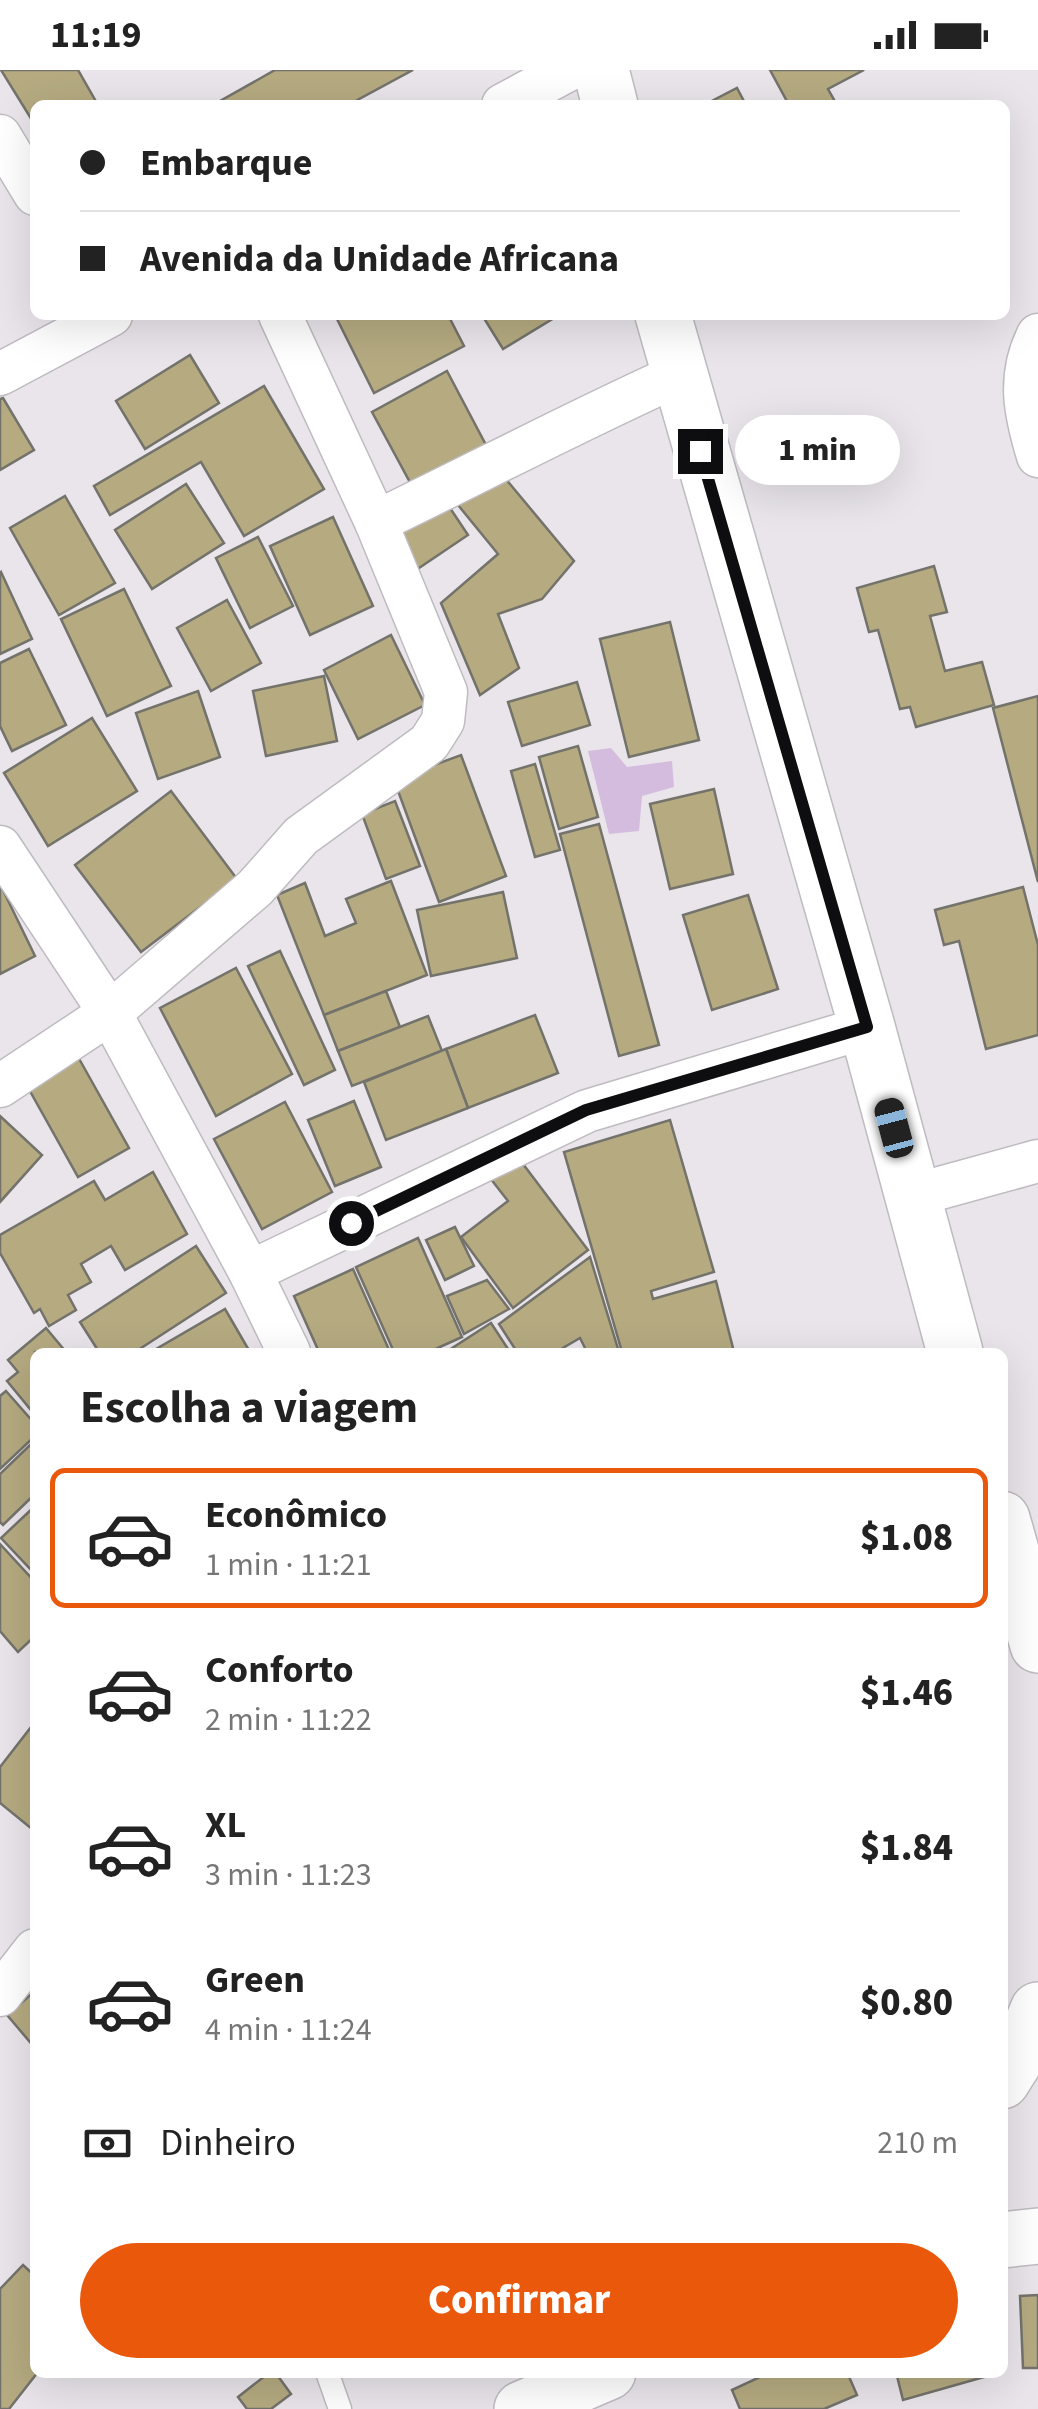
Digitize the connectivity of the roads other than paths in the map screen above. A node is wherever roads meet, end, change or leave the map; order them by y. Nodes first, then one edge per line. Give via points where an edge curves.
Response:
1 (568, 70) edge
2 (601, 70) edge
3 (512, 100) edge
4 (609, 100) edge
5 (0, 136) edge
6 (30, 186) edge
7 (101, 320) edge
8 (282, 320) edge
9 (664, 320) edge
10 (1038, 336) edge
11 (0, 374) edge
12 (678, 374) junction
13 (1038, 456) edge
14 (376, 522) junction
15 (0, 847) edge
16 (110, 1012) junction
17 (867, 1027) junction
18 (0, 1086) edge
19 (1038, 1161) edge
20 (912, 1196) junction
21 (250, 1272) junction
22 (287, 1348) edge
23 (955, 1348) edge
24 (1008, 1540) edge
25 (1038, 1645) edge
26 (30, 1956) edge
27 (0, 1994) edge
28 (1038, 2010) edge
29 (1008, 2072) edge
30 (1038, 2236) edge
31 (1008, 2239) edge
32 (329, 2378) edge
33 (594, 2378) edge
34 (340, 2409) edge
35 (522, 2409) edge

1 - 3 street
2 - 4 street
5 - 6 street
7 - 11 street
8 - 14 street
9 - 12 street
10 - 13 street via 1022,386
12 - 14 street
12 - 17 street
14 - 16 street via 446,692 443,721 429,744 300,836 255,888
15 - 16 street
16 - 18 street
16 - 21 street
17 - 20 street
17 - 21 street via 586,1110
19 - 20 street
20 - 23 street
21 - 22 street
24 - 25 street
26 - 27 street
28 - 29 street
30 - 31 street
32 - 34 lane
33 - 35 street

